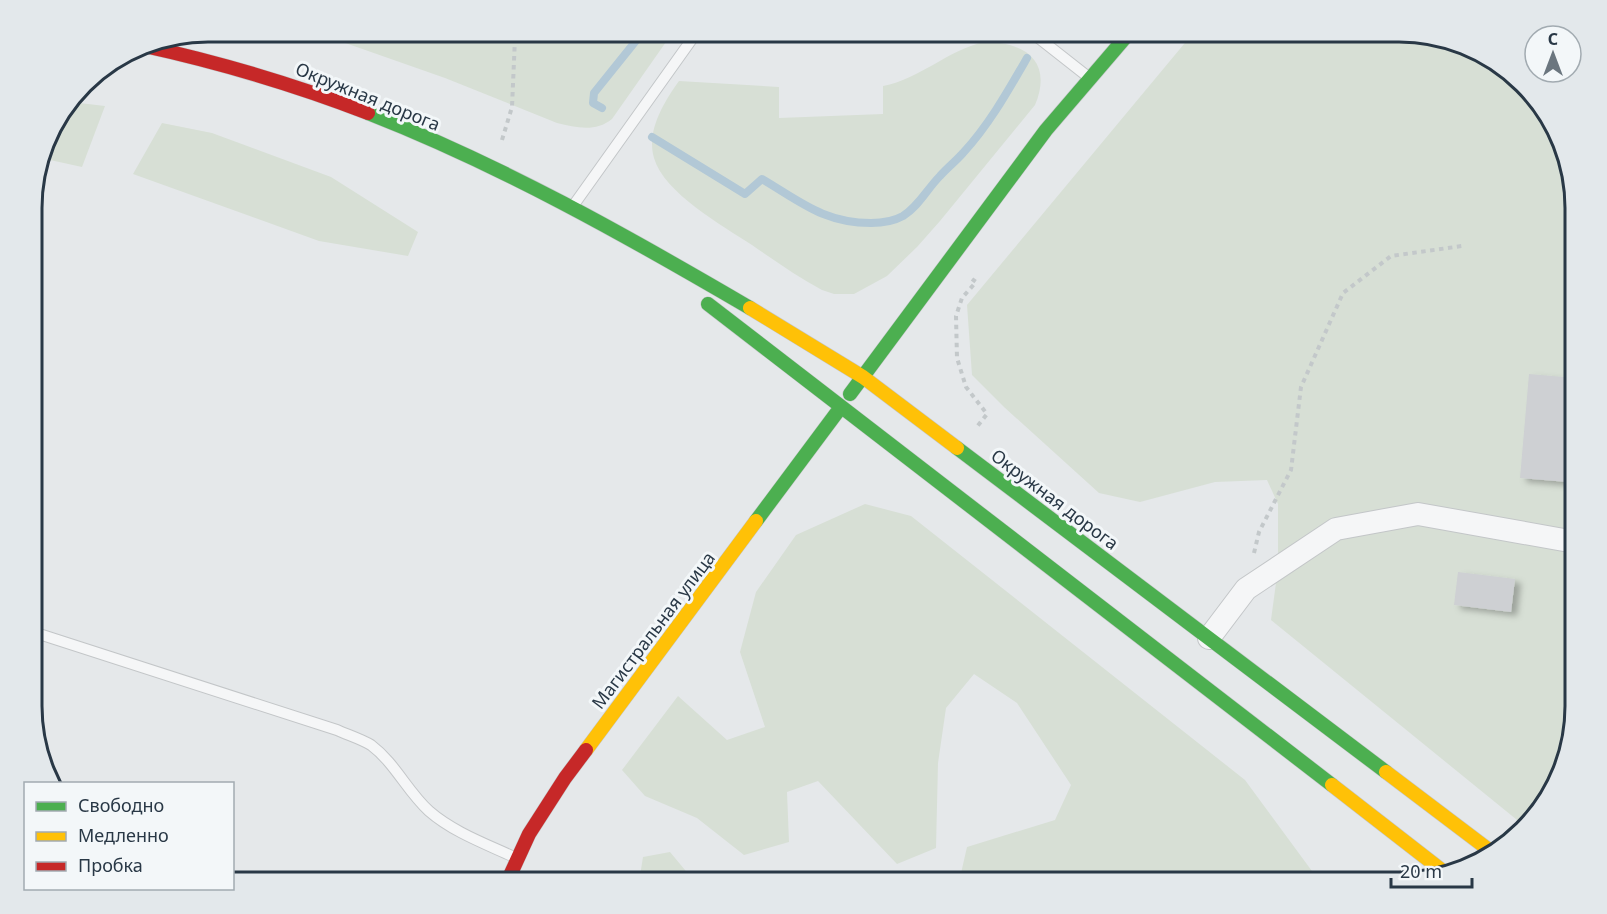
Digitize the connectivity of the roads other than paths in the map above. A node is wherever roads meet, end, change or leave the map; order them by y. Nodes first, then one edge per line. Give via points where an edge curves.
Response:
1 (690, 42) edge
2 (1043, 42) edge
3 (1121, 42) edge
4 (160, 50) edge
5 (1090, 78) junction
6 (571, 209) junction
7 (682, 284) dead end
8 (701, 299) dead end
9 (863, 376) junction
10 (841, 407) junction
11 (1565, 540) edge
12 (42, 635) edge
13 (1209, 638) junction
14 (1486, 848) edge
15 (518, 858) junction
16 (1438, 867) edge
17 (512, 872) edge

1 - 6 lane
2 - 5 lane
3 - 5 main road, Магистральная улица
4 - 6 main road, Окружная дорога via 326,96 410,130
5 - 9 main road, Магистральная улица via 1046,130
6 - 7 main road, Окружная дорога
6 - 9 main road, Окружная дорога via 672,263
8 - 10 main road
9 - 10 main road, Магистральная улица
9 - 13 main road, Окружная дорога
10 - 15 main road, Магистральная улица via 566,778
10 - 16 main road
11 - 13 street via 1418,514 1336,529 1246,589
12 - 15 lane via 337,730 369,744 386,758 430,812 480,842
13 - 14 main road, Окружная дорога
15 - 17 main road, Магистральная улица

